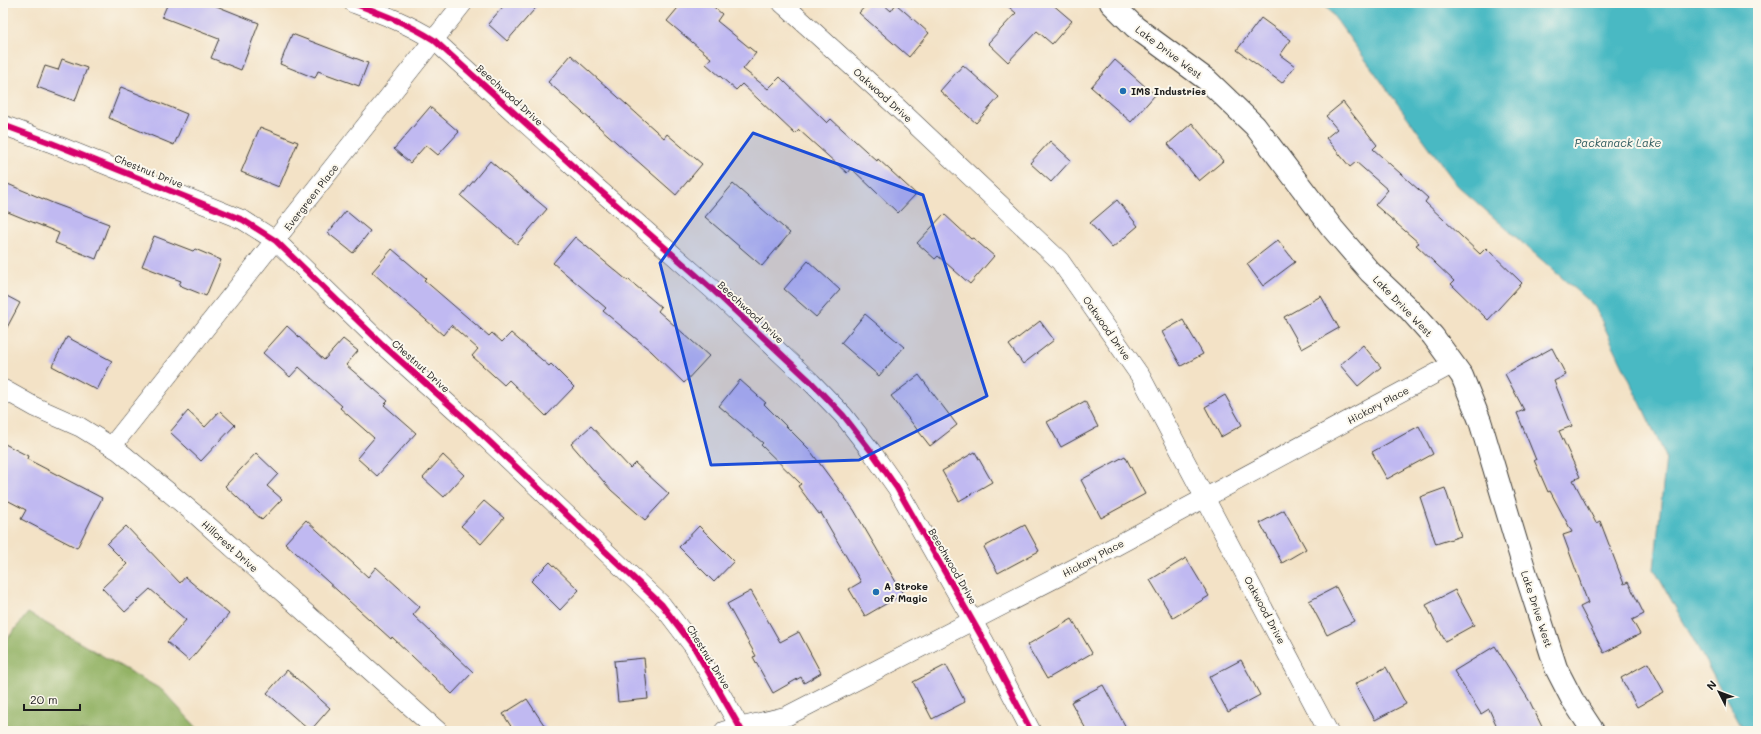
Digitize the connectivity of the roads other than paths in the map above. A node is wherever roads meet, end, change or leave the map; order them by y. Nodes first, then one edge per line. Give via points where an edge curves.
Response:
1 (353, 3) edge
2 (463, 3) edge
3 (782, 3) edge
4 (1111, 3) edge
5 (434, 40) junction
6 (3, 125) edge
7 (276, 241) junction
8 (1453, 364) junction
9 (3, 389) edge
10 (112, 446) junction
11 (1206, 498) junction
12 (972, 620) junction
13 (736, 730) edge
14 (438, 731) edge
15 (1031, 731) edge
16 (1328, 731) edge
17 (1593, 731) edge

1 - 5 street, Beechwood Drive via 401,21
2 - 5 street, Evergreen Place
3 - 11 street, Oakwood Drive via 1060,261 1140,377
4 - 8 street, Lake Drive West via 1135,27 1206,80 1255,126 1333,229 1370,272 1407,306
5 - 7 street, Evergreen Place
5 - 12 street, Beechwood Drive via 712,289 811,382 842,415 896,488
6 - 7 street, Chestnut Drive via 243,220
7 - 10 street, Evergreen Place
7 - 13 street, Chestnut Drive via 384,347 473,426 662,605 694,647
8 - 11 street, Hickory Place
8 - 17 street, Lake Drive West via 1462,376 1480,421 1556,668
9 - 10 street, Hillcrest Drive via 80,427
10 - 14 street, Hillcrest Drive via 195,514
11 - 12 street, Hickory Place
11 - 16 street, Oakwood Drive
12 - 13 street, Hickory Place via 787,716
12 - 15 street, Beechwood Drive

